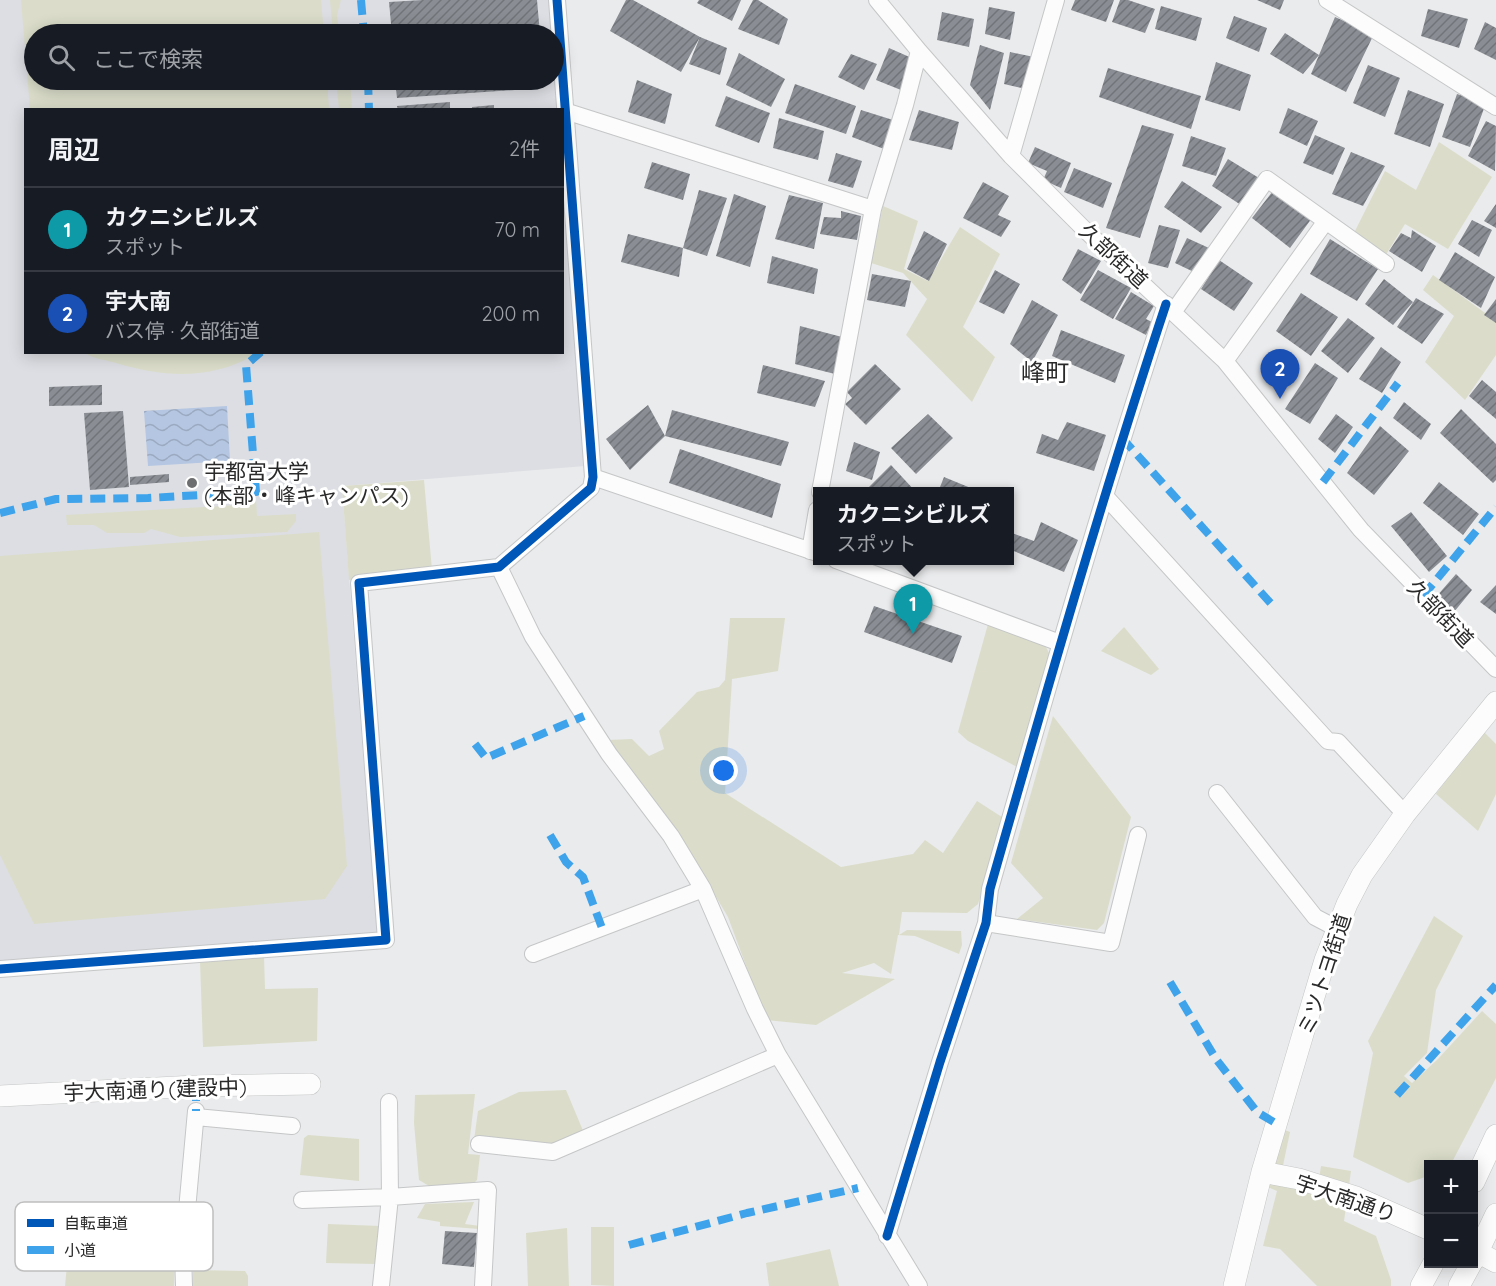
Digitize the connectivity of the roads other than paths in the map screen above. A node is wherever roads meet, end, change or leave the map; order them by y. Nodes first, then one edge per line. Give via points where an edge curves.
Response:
1 (557, 0) edge
2 (878, 0) edge
3 (1056, 0) edge
4 (1327, 0) edge
5 (559, 24) edge
6 (919, 51) junction
7 (563, 90) edge
8 (1496, 107) edge
9 (565, 111) junction
10 (1011, 156) junction
11 (873, 209) junction
12 (1326, 221) junction
13 (1386, 264) dead end
14 (1170, 307) junction
15 (1225, 361) junction
16 (593, 477) junction
17 (821, 487) edge
18 (1105, 496) junction
19 (813, 552) edge
20 (847, 565) edge
21 (499, 567) junction
22 (1060, 643) junction
23 (1496, 669) edge
24 (1496, 702) edge
25 (1217, 793) dead end
26 (1405, 814) junction
27 (1138, 835) dead end
28 (703, 889) junction
29 (986, 923) junction
30 (1336, 928) junction
31 (533, 954) dead end
32 (0, 969) edge
33 (778, 1055) junction
34 (310, 1083) dead end
35 (0, 1096) edge
36 (390, 1102) dead end
37 (292, 1126) dead end
38 (1496, 1135) edge
39 (479, 1144) dead end
40 (1262, 1172) junction
41 (1478, 1172) edge
42 (390, 1197) junction
43 (302, 1200) dead end
44 (188, 1202) edge
45 (1496, 1214) edge
46 (1424, 1227) edge
47 (887, 1236) junction
48 (1478, 1257) edge
49 (1430, 1268) edge
50 (1471, 1268) edge
51 (184, 1271) edge
52 (184, 1286) edge
53 (381, 1286) edge
54 (483, 1286) edge
55 (920, 1286) edge
56 (1234, 1286) edge
57 (1421, 1286) edge
58 (1459, 1286) edge

1 - 5 street
2 - 6 street, 久部街道
3 - 10 street
4 - 8 street
6 - 10 street, 久部街道
6 - 11 street
7 - 9 street
9 - 11 street
9 - 16 street
10 - 14 street, 久部街道
11 - 17 street
12 - 13 street
12 - 14 street via 1267,178
12 - 15 street
14 - 15 street, 久部街道
14 - 18 street
15 - 23 street, 久部街道 via 1361,530
16 - 19 street
16 - 21 street via 591,488
18 - 22 street
18 - 26 street via 1328,741 1338,742
20 - 22 street
21 - 28 street via 532,637 609,754 671,836
21 - 32 street via 359,583 386,940
22 - 29 street via 990,889
24 - 26 street, ミツトヨ街道
25 - 30 street via 1315,917
26 - 30 street, ミツトヨ街道 via 1362,875
27 - 29 street via 1111,943
28 - 31 street
28 - 33 street via 754,1010
29 - 47 street
30 - 40 street, ミツトヨ街道
33 - 39 street via 554,1152
33 - 47 street
34 - 35 street, 宇大南通り(建設中)
36 - 42 street
37 - 44 street via 196,1114
38 - 41 street
40 - 46 street, 宇大南通り via 1356,1197
40 - 56 street, ミツトヨ街道
42 - 43 street
42 - 53 street
42 - 54 street via 488,1190
45 - 48 street
47 - 55 street
49 - 57 street
50 - 58 street
51 - 52 street

